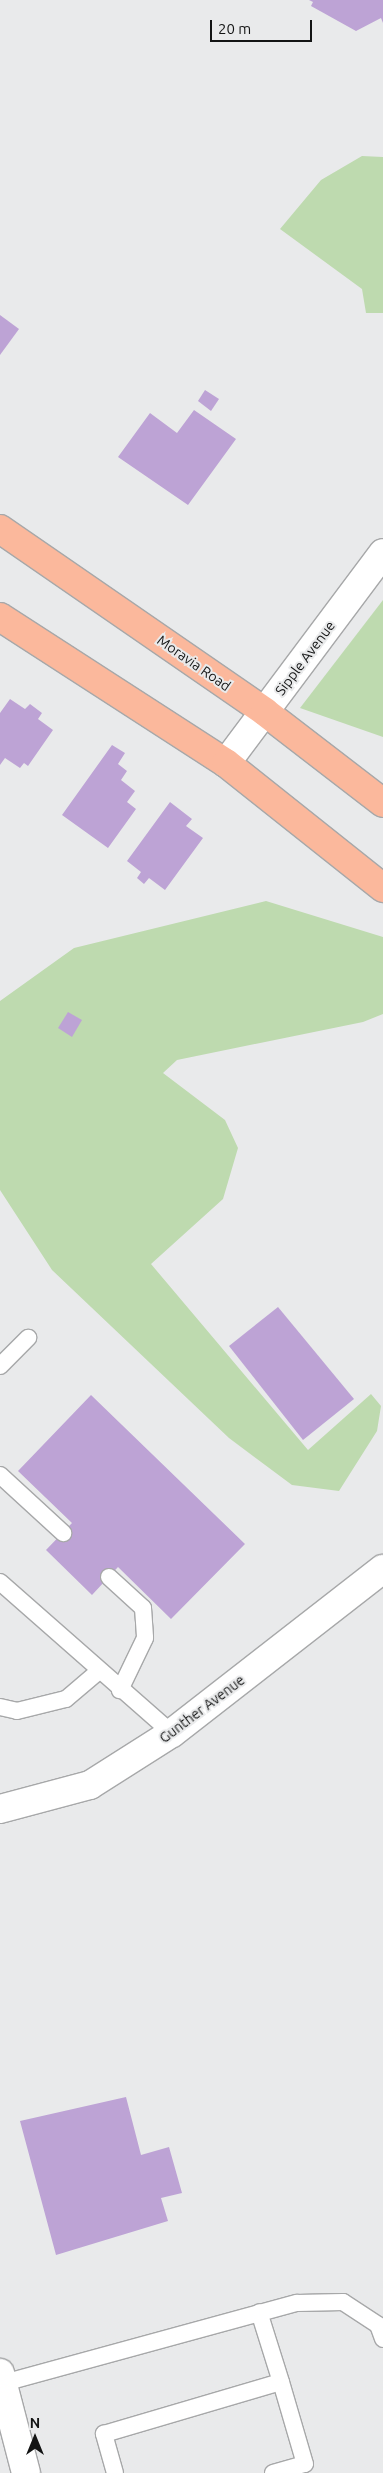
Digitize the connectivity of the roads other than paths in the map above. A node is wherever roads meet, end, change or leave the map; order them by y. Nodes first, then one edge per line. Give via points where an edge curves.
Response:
1 (0, 529) edge
2 (383, 553) edge
3 (0, 617) edge
4 (265, 712) junction
5 (226, 763) junction
6 (383, 803) edge
7 (383, 888) edge
8 (28, 1338) dead end
9 (0, 1366) edge
10 (0, 1475) edge
11 (62, 1533) dead end
12 (383, 1569) edge
13 (109, 1577) dead end
14 (0, 1582) edge
15 (99, 1671) junction
16 (120, 1690) junction
17 (0, 1707) edge
18 (172, 1734) junction
19 (0, 1809) edge
20 (259, 2312) junction
21 (383, 2339) edge
22 (1, 2380) edge
23 (281, 2382) junction
24 (26, 2473) edge
25 (115, 2473) edge
26 (273, 2473) edge

1 - 4 main road, Moravia Road
2 - 4 street, Sipple Avenue
3 - 5 main road
4 - 5 street, Sipple Avenue
4 - 6 main road, Moravia Road
5 - 7 main road
8 - 9 lane
10 - 11 lane
12 - 18 street, Gunther Avenue
13 - 16 lane via 143,1608 145,1638
14 - 15 lane
15 - 16 lane
15 - 17 lane via 66,1699 17,1711
16 - 18 lane
18 - 19 street, Gunther Avenue via 90,1785
20 - 21 lane via 297,2303 343,2302 378,2325
20 - 22 lane
20 - 23 lane
22 - 24 street
23 - 25 lane via 104,2434
23 - 26 lane via 305,2464

